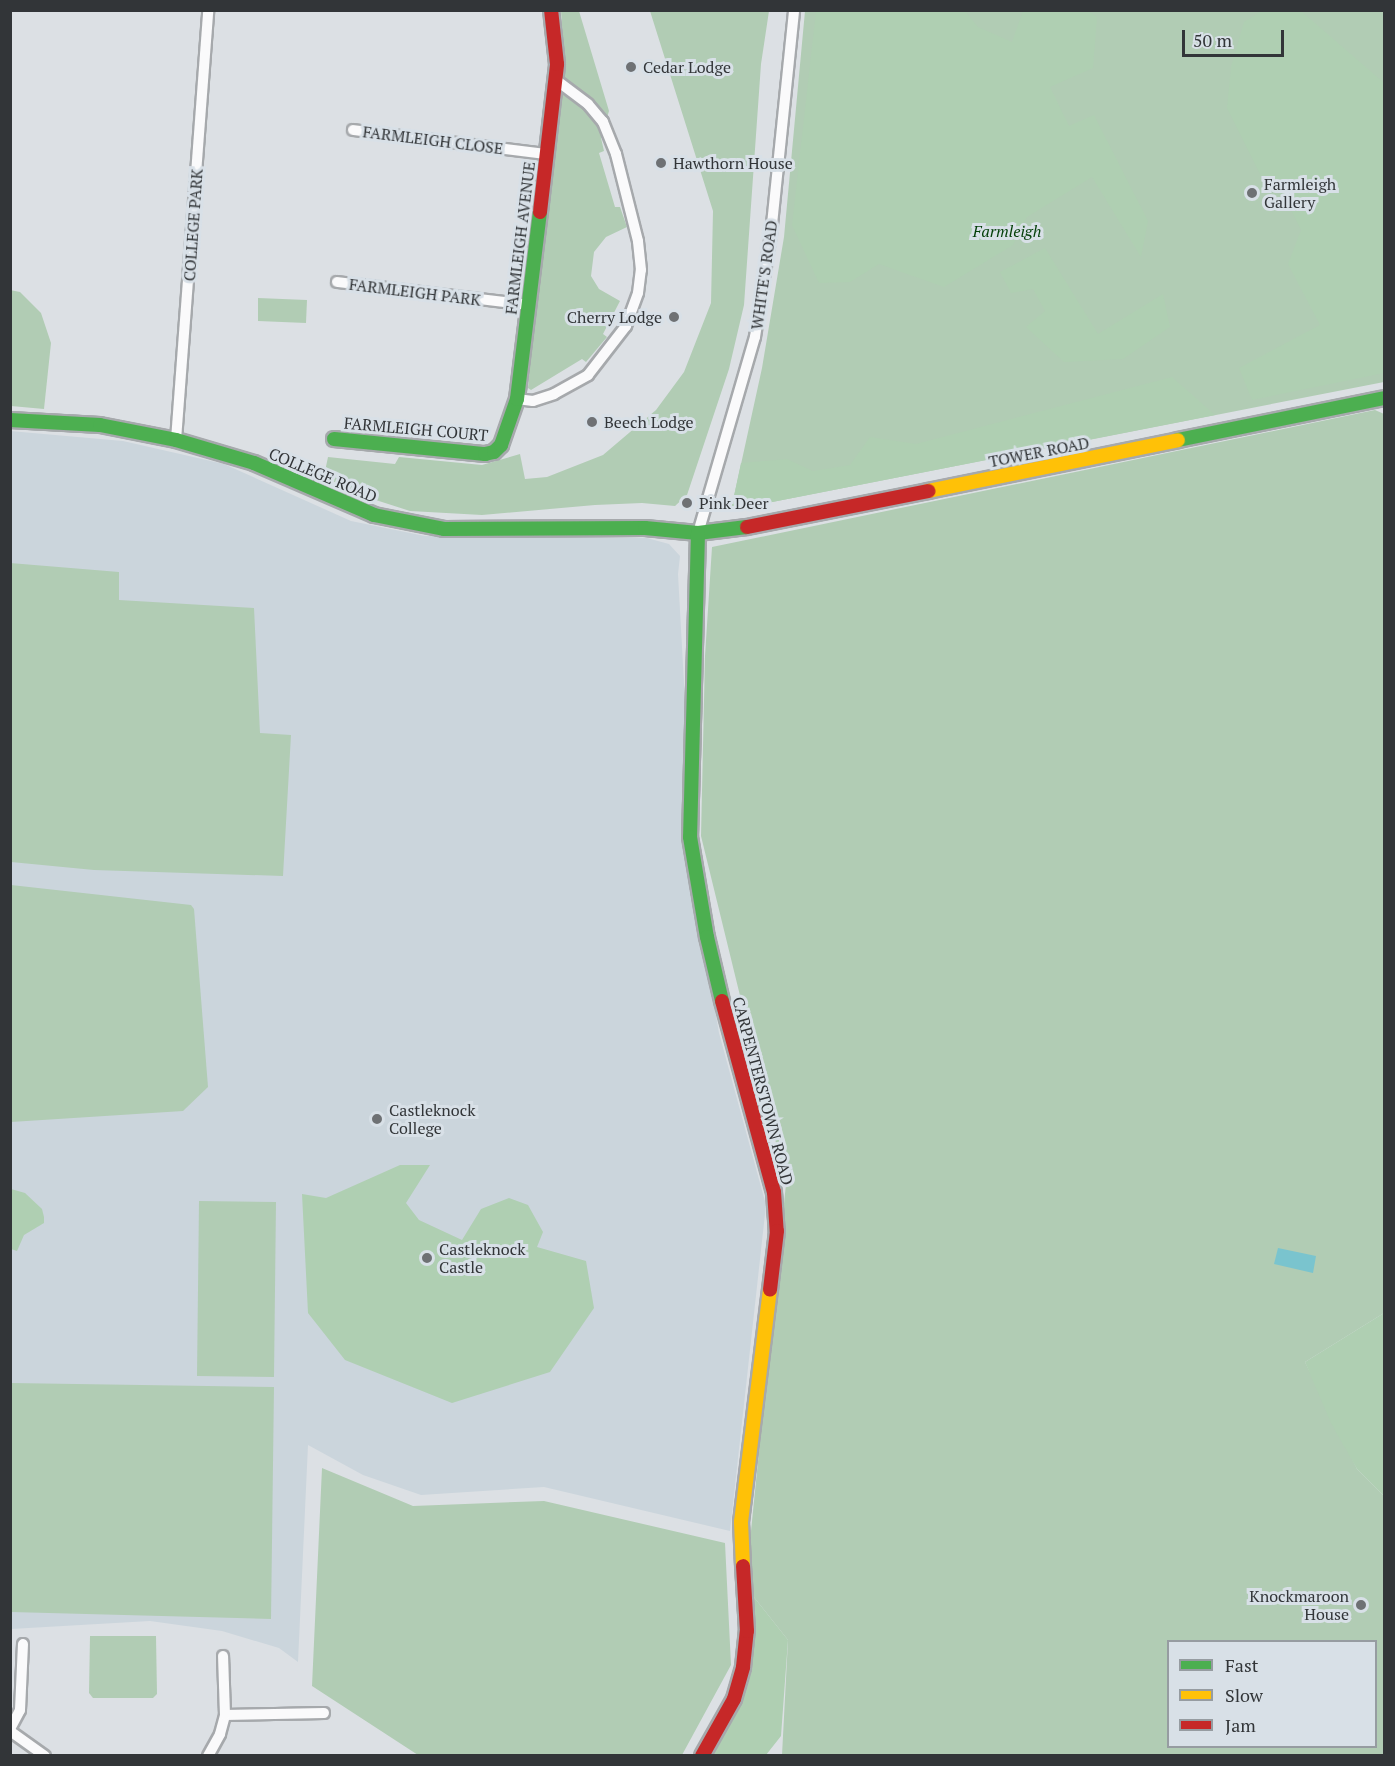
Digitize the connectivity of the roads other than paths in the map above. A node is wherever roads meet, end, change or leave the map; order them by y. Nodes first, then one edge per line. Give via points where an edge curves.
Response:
1 (208, 10) edge
2 (552, 10) edge
3 (794, 10) edge
4 (556, 80) junction
5 (353, 130) dead end
6 (547, 154) junction
7 (337, 282) dead end
8 (529, 305) junction
9 (1384, 398) edge
10 (517, 399) junction
11 (10, 420) edge
12 (334, 439) dead end
13 (176, 440) junction
14 (494, 452) joint
15 (698, 533) junction
16 (23, 1644) dead end
17 (223, 1656) dead end
18 (324, 1713) dead end
19 (225, 1715) junction
20 (10, 1730) edge
21 (45, 1755) edge
22 (208, 1755) edge
23 (702, 1755) edge

1 - 13 street, COLLEGE PARK
2 - 4 street, FARMLEIGH AVENUE
3 - 15 street, WHITE'S ROAD via 771,234 755,337
4 - 6 street, FARMLEIGH AVENUE
4 - 10 street via 588,104 603,122 616,154 639,241 641,270 638,293 626,326 588,375 554,394 533,401
5 - 6 street, FARMLEIGH CLOSE
6 - 8 street, FARMLEIGH AVENUE
7 - 8 street, FARMLEIGH PARK
8 - 10 street, FARMLEIGH AVENUE
9 - 15 street, TOWER ROAD via 725,532
10 - 14 street, FARMLEIGH AVENUE via 501,446
11 - 13 street, COLLEGE ROAD via 100,425
12 - 14 street, FARMLEIGH COURT
13 - 15 street, COLLEGE ROAD via 254,463 344,504 405,523 444,529 635,528
15 - 23 street, CARPENTERSTOWN ROAD via 690,837 719,992 774,1192 777,1230 741,1522 747,1631 743,1667 734,1699
16 - 20 street via 20,1710
17 - 19 street
18 - 19 street
19 - 22 street
20 - 21 street

